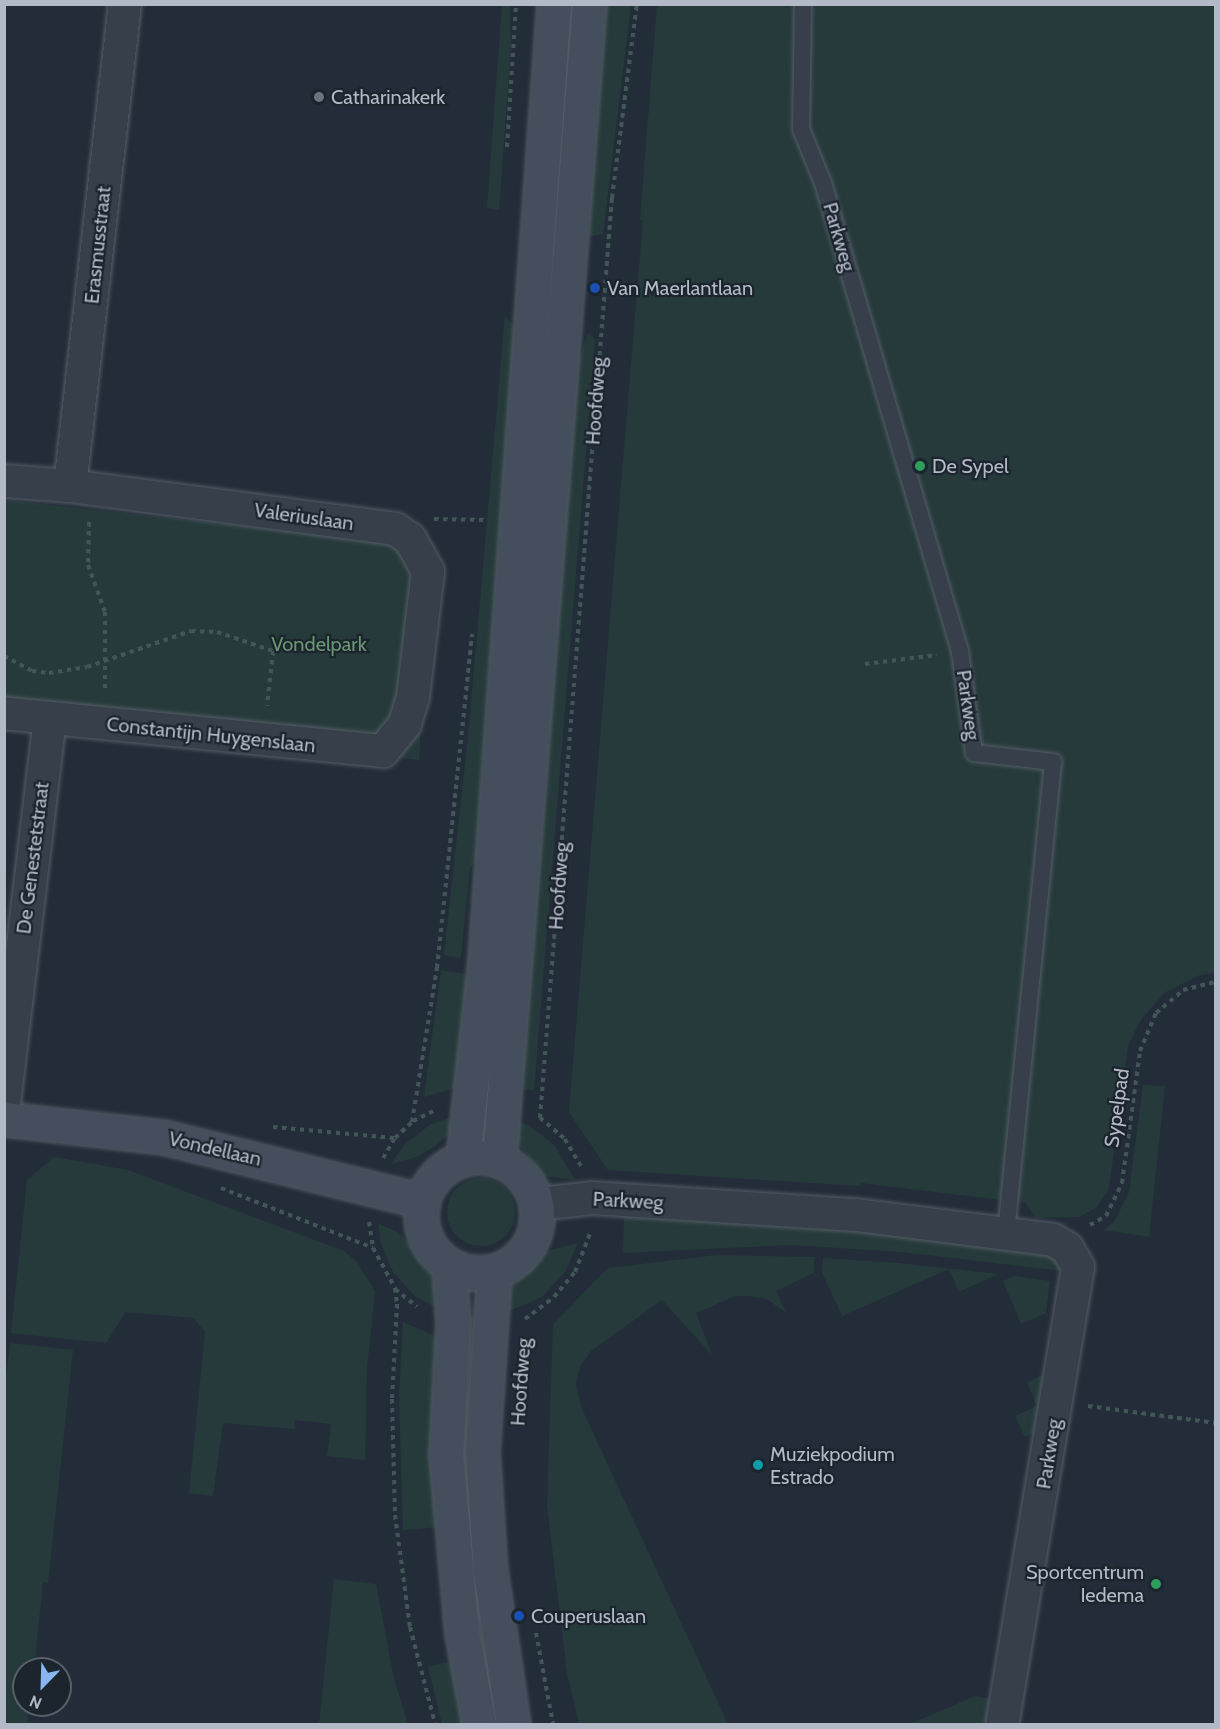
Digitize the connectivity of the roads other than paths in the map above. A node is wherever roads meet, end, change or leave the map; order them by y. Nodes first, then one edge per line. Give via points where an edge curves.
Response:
1 (125, 4) edge
2 (554, 4) edge
3 (589, 4) edge
4 (803, 4) edge
5 (4, 481) edge
6 (81, 487) junction
7 (4, 713) edge
8 (50, 719) junction
9 (405, 724) joint
10 (4, 1104) edge
11 (4, 1119) edge
12 (463, 1158) junction
13 (499, 1160) junction
14 (422, 1201) junction
15 (538, 1204) junction
16 (1006, 1233) junction
17 (449, 1266) junction
18 (494, 1273) junction
19 (478, 1725) edge
20 (513, 1725) edge
21 (1002, 1725) edge

1 - 6 street, Erasmusstraat
2 - 12 main road via 487,926
3 - 13 main road, Hoofdweg
4 - 16 lane, Parkweg via 801,129 823,183 960,652 974,753 1053,762
5 - 6 street, Valeriuslaan
6 - 9 street, Valeriuslaan via 395,529 410,539 428,571 413,697
7 - 8 street, Constantijn Huygenslaan
8 - 9 street, Constantijn Huygenslaan via 383,751
8 - 10 street, De Genestetstraat
11 - 14 main road, Vondellaan via 163,1137
12 - 13 main road
12 - 14 main road via 445,1167 430,1182
13 - 15 main road via 517,1170
14 - 17 main road via 421,1226 431,1250
15 - 16 street, Parkweg via 592,1198 856,1215
15 - 18 main road via 536,1234 531,1242 520,1258
16 - 21 street, Parkweg via 1053,1240 1067,1248 1078,1267
17 - 18 main road via 471,1274
17 - 19 main road via 453,1322 446,1455 457,1594
18 - 20 main road, Hoofdweg via 482,1452 490,1571

